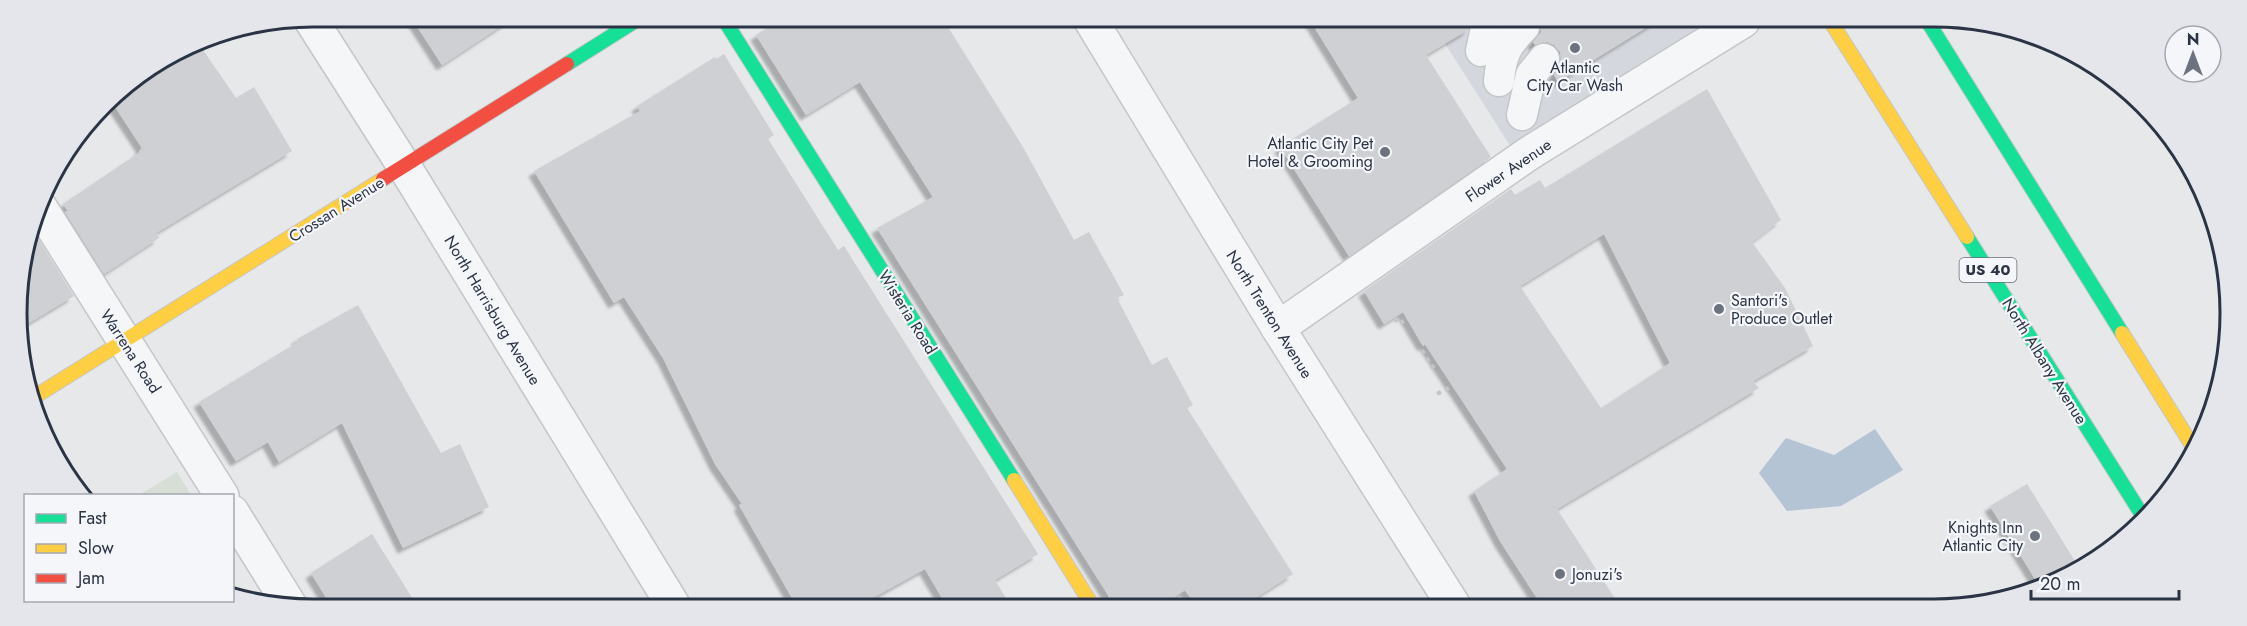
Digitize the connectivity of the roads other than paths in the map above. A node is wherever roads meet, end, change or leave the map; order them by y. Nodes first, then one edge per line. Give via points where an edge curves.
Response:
1 (315, 27) edge
2 (626, 27) edge
3 (729, 27) edge
4 (1095, 27) edge
5 (1487, 27) edge
6 (1524, 27) dead end
7 (1733, 27) edge
8 (1834, 27) edge
9 (1931, 27) edge
10 (1481, 51) dead end
11 (1544, 59) dead end
12 (1499, 81) dead end
13 (1522, 115) dead end
14 (404, 165) junction
15 (45, 214) edge
16 (1278, 328) junction
17 (125, 340) junction
18 (39, 394) edge
19 (2190, 441) edge
20 (221, 494) edge
21 (2140, 511) edge
22 (234, 515) edge
23 (285, 597) edge
24 (669, 599) edge
25 (1088, 599) edge
26 (1450, 599) edge

1 - 14 street, North Harrisburg Avenue
2 - 14 main road, Crossan Avenue
3 - 25 main road, Wisteria Road
4 - 16 street, North Trenton Avenue
5 - 10 lane
6 - 12 lane via 1510,42 1501,62
7 - 16 street, Flower Avenue via 1528,154
8 - 21 main road, North Albany Avenue / US 40
9 - 19 main road
11 - 13 lane via 1531,75
14 - 17 main road, Crossan Avenue
14 - 24 street, North Harrisburg Avenue
15 - 17 street, Warrena Road
16 - 26 street, North Trenton Avenue
17 - 18 main road, Crossan Avenue
17 - 20 street, Warrena Road
22 - 23 street

